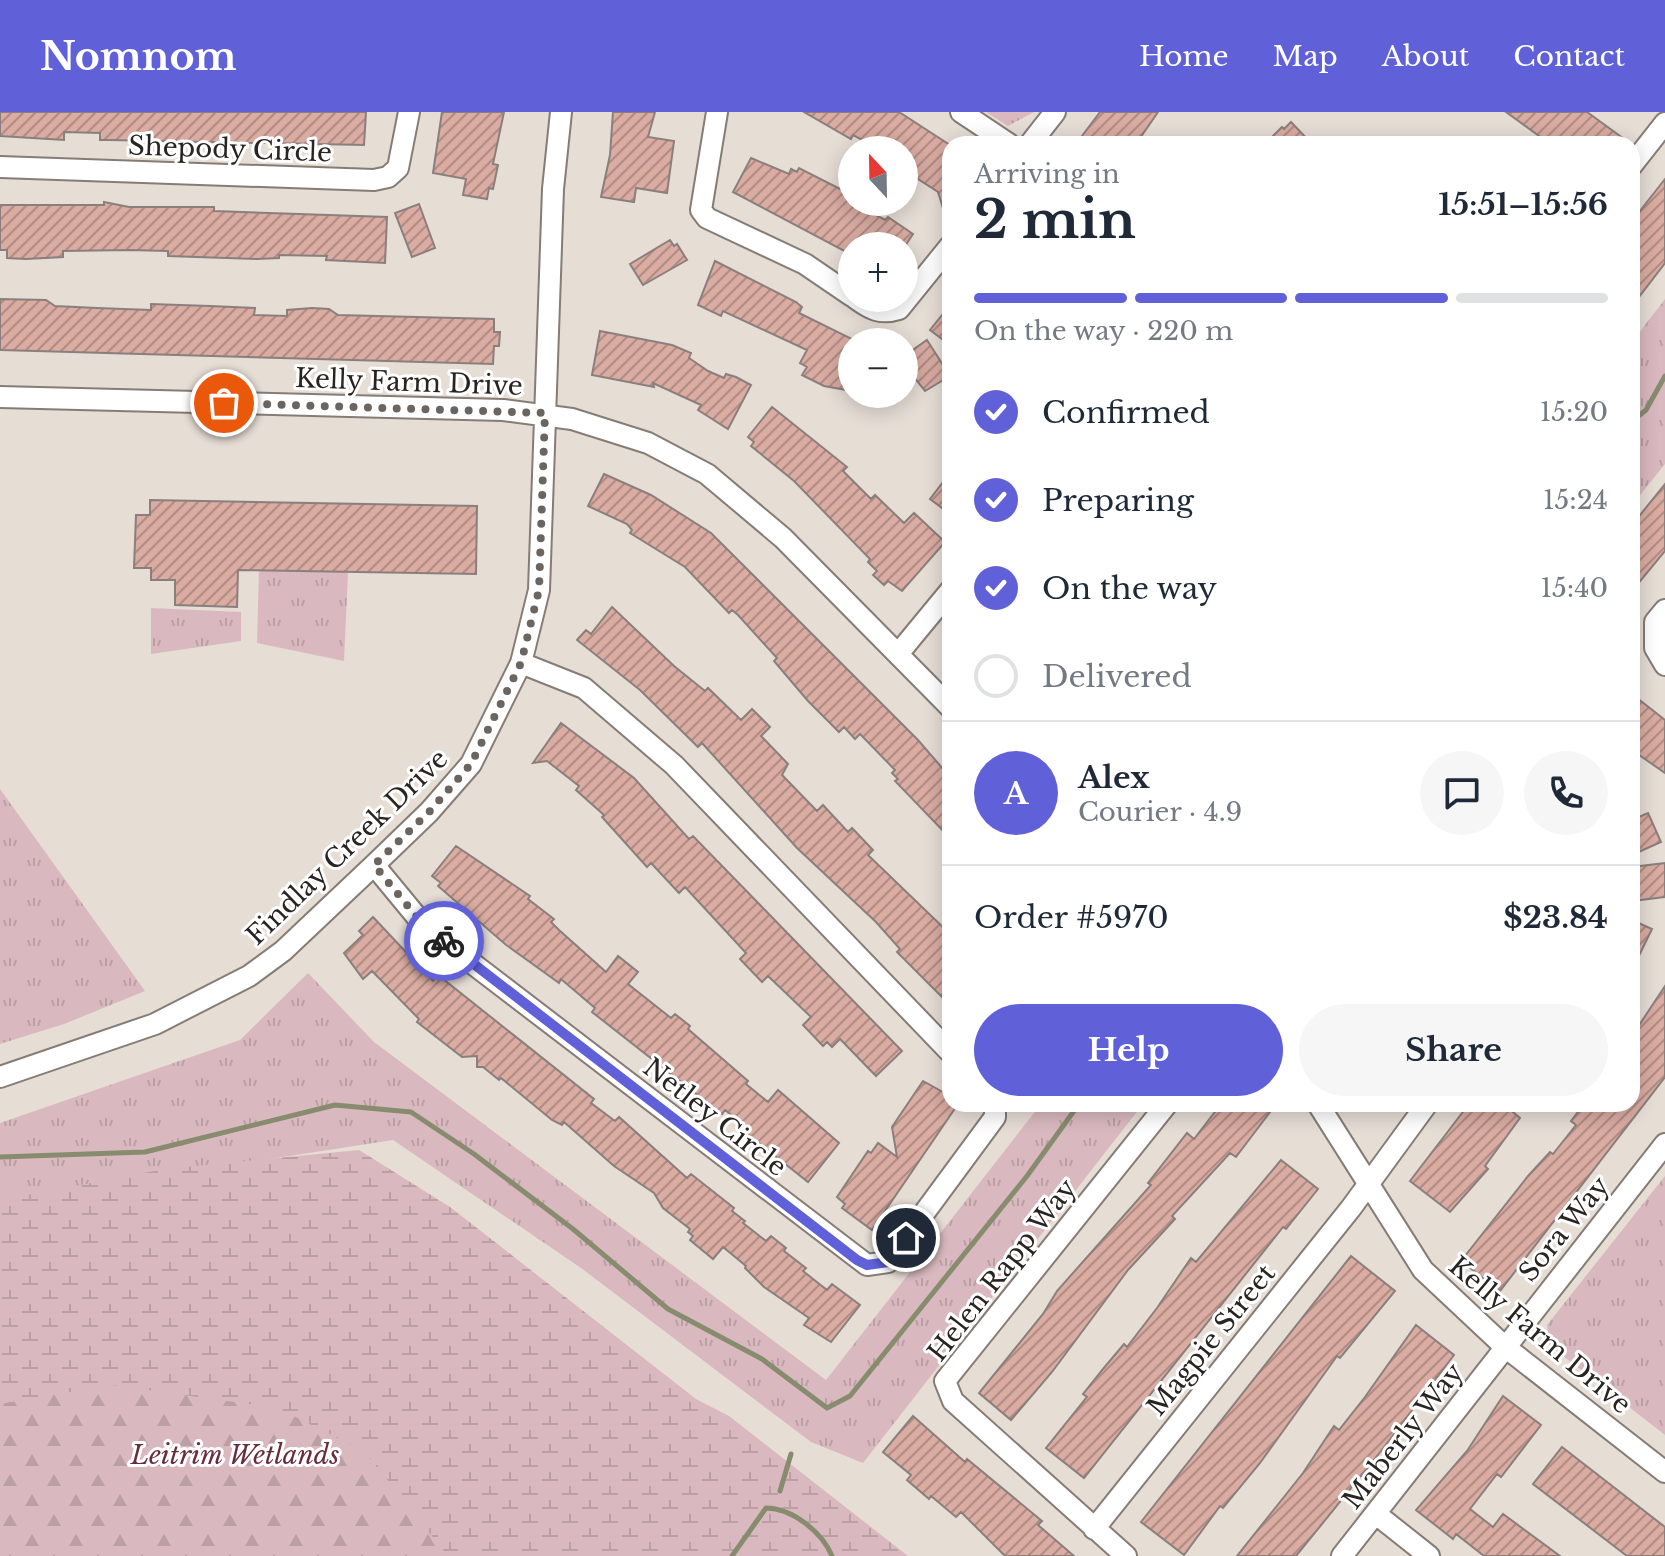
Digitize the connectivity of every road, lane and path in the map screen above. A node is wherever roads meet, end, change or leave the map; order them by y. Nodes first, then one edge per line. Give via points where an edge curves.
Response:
1 (409, 112) edge
2 (561, 112) edge
3 (717, 112) edge
4 (961, 112) edge
5 (1055, 112) edge
6 (1646, 112) edge
7 (1665, 125) edge
8 (997, 136) edge
9 (1036, 136) edge
10 (1640, 155) edge
11 (0, 167) edge
12 (942, 256) edge
13 (838, 286) edge
14 (918, 286) edge
15 (0, 397) edge
16 (545, 413) junction
17 (942, 601) edge
18 (1665, 610) edge
19 (898, 654) junction
20 (521, 663) junction
21 (1665, 665) edge
22 (942, 699) edge
23 (374, 865) junction
24 (942, 1044) edge
25 (0, 1077) edge
26 (995, 1112) edge
27 (1161, 1112) edge
28 (1323, 1112) edge
29 (1421, 1112) edge
30 (1665, 1144) edge
31 (1369, 1184) junction
32 (1504, 1346) junction
33 (1665, 1472) edge
34 (1376, 1514) junction
35 (1094, 1529) junction
36 (1126, 1556) edge
37 (1342, 1556) edge
38 (1429, 1556) edge

1 - 11 street, Shepody Circle via 398,168 374,180
2 - 16 street, Findlay Creek Drive
3 - 13 street via 701,210 707,218 805,264
4 - 8 street
5 - 9 street
6 - 7 street
7 - 10 street
12 - 14 street
15 - 16 street, Kelly Farm Drive
16 - 19 street, Kelly Farm Drive via 648,443 707,474 783,538
16 - 20 street, Findlay Creek Drive via 539,590
17 - 19 street
18 - 21 street via 1655,622 1655,648
19 - 22 street, Kelly Farm Drive
20 - 23 street, Findlay Creek Drive via 471,764
20 - 24 street via 584,688 674,765
23 - 25 street, Findlay Creek Drive via 249,976 155,1024
23 - 26 street, Netley Circle via 426,928 867,1265 888,1262
27 - 35 street, Helen Rapp Way via 945,1381 953,1401
28 - 31 street, Kelly Farm Drive
29 - 31 street, Magpie Street
30 - 32 street, Sora Way
31 - 32 street, Kelly Farm Drive via 1423,1270
31 - 35 street, Magpie Street
32 - 33 street, Kelly Farm Drive
32 - 34 street, Maberly Way
34 - 37 street, Maberly Way
34 - 38 street
35 - 36 street, Helen Rapp Way

